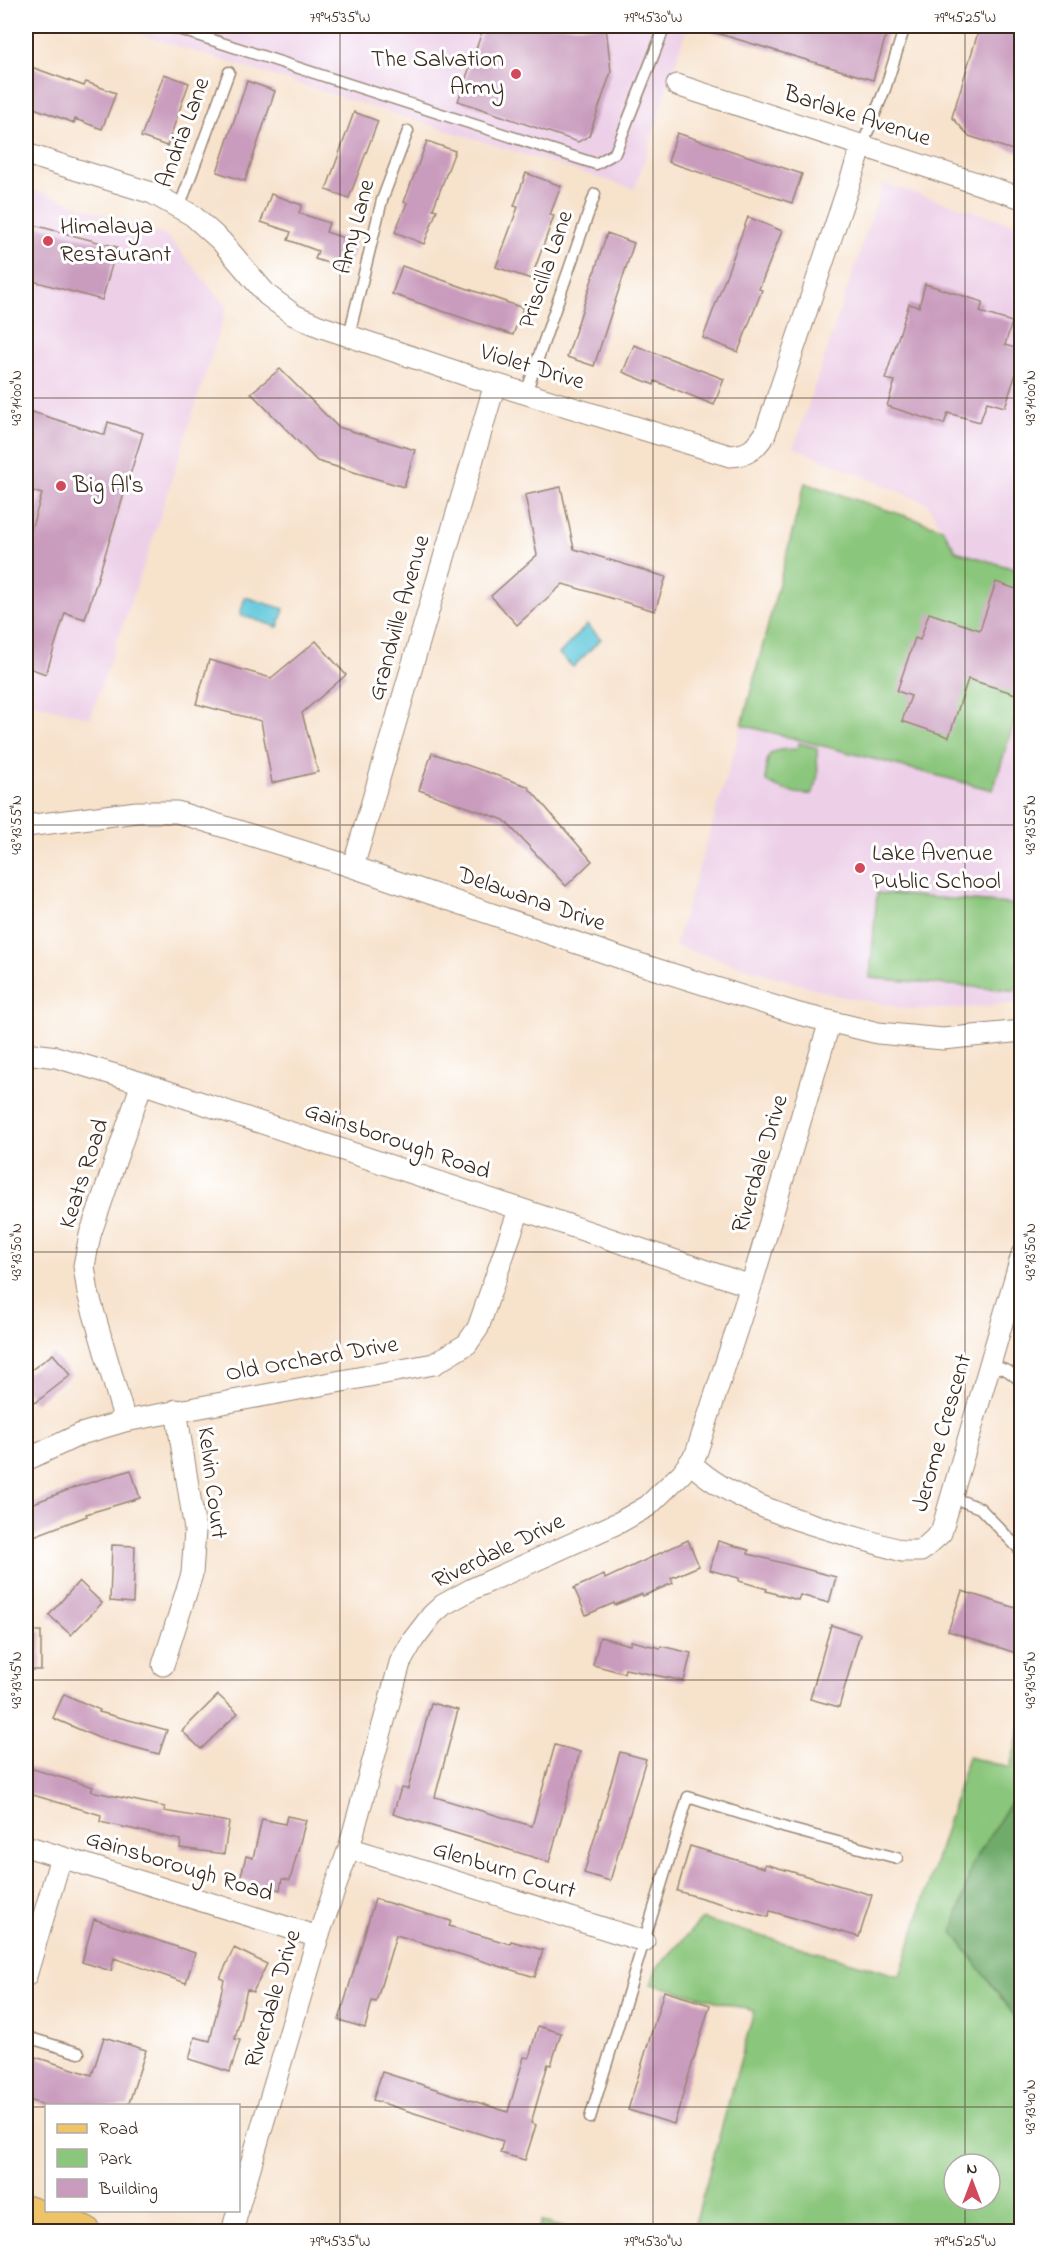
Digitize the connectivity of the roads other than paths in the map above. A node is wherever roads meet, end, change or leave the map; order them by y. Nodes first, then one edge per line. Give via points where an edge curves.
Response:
1 (169, 26) edge
2 (665, 26) edge
3 (905, 26) edge
4 (229, 72) dead end
5 (677, 85) dead end
6 (408, 131) dead end
7 (862, 146) junction
8 (26, 154) edge
9 (595, 194) dead end
10 (1022, 198) edge
11 (179, 208) junction
12 (350, 335) junction
13 (495, 384) junction
14 (526, 393) junction
15 (26, 826) edge
16 (353, 867) junction
17 (830, 1021) junction
18 (1022, 1032) edge
19 (26, 1053) edge
20 (142, 1083) junction
21 (519, 1210) junction
22 (1022, 1254) edge
23 (751, 1286) junction
24 (1015, 1296) edge
25 (989, 1364) junction
26 (1022, 1382) edge
27 (176, 1410) junction
28 (125, 1421) junction
29 (26, 1460) edge
30 (690, 1462) junction
31 (951, 1497) junction
32 (1022, 1552) edge
33 (163, 1665) dead end
34 (26, 1846) edge
35 (349, 1848) junction
36 (61, 1857) junction
37 (897, 1858) dead end
38 (318, 1937) junction
39 (644, 1941) junction
40 (26, 1976) edge
41 (26, 2041) edge
42 (79, 2053) dead end
43 (590, 2118) dead end
44 (240, 2202) edge
45 (26, 2212) edge
46 (237, 2212) edge
47 (84, 2232) edge
48 (231, 2232) edge

1 - 2 lane via 596,164 615,153
3 - 7 lane
4 - 11 lane, Andria Lane
5 - 7 street, Barlake Avenue
6 - 12 lane, Amy Lane via 382,200
7 - 10 street, Barlake Avenue
7 - 14 street, Violet Drive via 765,434 754,450 743,456 730,456
8 - 11 street, Violet Drive via 152,193
9 - 14 lane, Priscilla Lane
11 - 12 street, Violet Drive via 207,228 253,281 281,306 319,326
12 - 13 street, Violet Drive
13 - 14 street, Violet Drive
13 - 16 street, Grandville Avenue
15 - 16 street, Delawana Drive via 137,812 177,812
16 - 17 street, Delawana Drive via 630,961
17 - 18 street, Delawana Drive via 878,1033 943,1039
17 - 23 street, Riverdale Drive
19 - 20 street, Gainsborough Road via 56,1057
20 - 21 street, Gainsborough Road
20 - 28 street, Keats Road via 90,1235 84,1266 88,1293
21 - 23 street, Gainsborough Road
21 - 27 street, Old Orchard Drive via 478,1328 467,1344 449,1356 434,1364
22 - 24 street, Jerome Crescent
23 - 30 street, Riverdale Drive via 696,1454
24 - 25 street, Jerome Crescent
25 - 26 lane
25 - 31 street, Jerome Crescent
27 - 28 street, Old Orchard Drive
27 - 33 street, Kelvin Court via 195,1530 192,1574
28 - 29 street, Old Orchard Drive via 81,1434
30 - 31 street, Jerome Crescent via 761,1508 902,1551 921,1551 941,1533
30 - 35 street, Riverdale Drive via 648,1506 472,1589 432,1615 413,1640 397,1672
31 - 32 lane via 980,1508
34 - 36 street, Gainsborough Road
35 - 38 street, Riverdale Drive
35 - 39 street, Glenburn Court
36 - 38 street, Gainsborough Road
36 - 40 street
37 - 39 lane via 688,1797
38 - 44 street, Riverdale Drive
39 - 43 lane
41 - 42 lane via 27,2037
45 - 47 main road
46 - 48 street, Riverdale Drive

